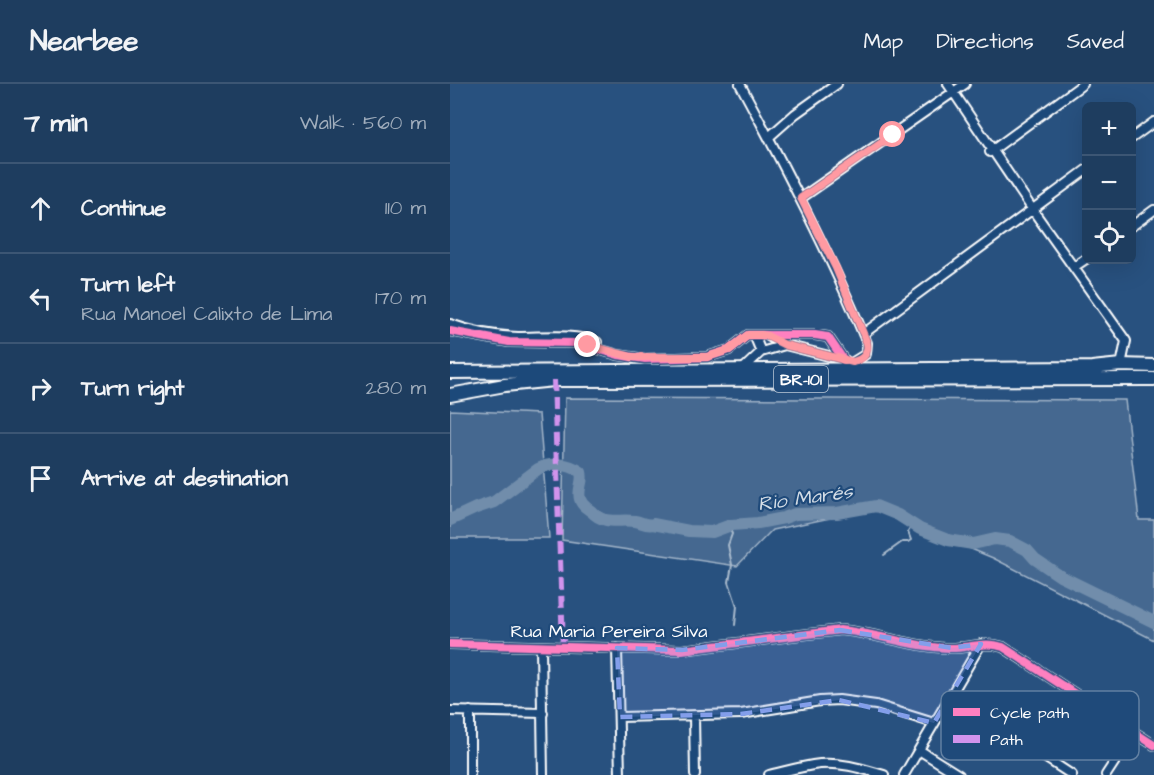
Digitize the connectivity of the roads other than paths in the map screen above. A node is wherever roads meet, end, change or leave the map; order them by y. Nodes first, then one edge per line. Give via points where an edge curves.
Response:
1 (740, 84) edge
2 (837, 84) edge
3 (948, 84) edge
4 (965, 84) edge
5 (1083, 84) edge
6 (954, 93) junction
7 (1154, 122) edge
8 (1136, 135) edge
9 (769, 137) junction
10 (991, 152) junction
11 (1082, 173) edge
12 (801, 198) junction
13 (1032, 209) junction
14 (1154, 210) edge
15 (1136, 223) edge
16 (1082, 262) edge
17 (1074, 267) junction
18 (450, 324) edge
19 (450, 331) edge
20 (863, 334) junction
21 (754, 335) junction
22 (767, 336) junction
23 (785, 345) junction
24 (761, 352) junction
25 (710, 355) junction
26 (843, 359) junction
27 (853, 362) junction
28 (1120, 365) junction
29 (1154, 366) edge
30 (875, 369) junction
31 (742, 370) junction
32 (450, 372) edge
33 (1154, 379) edge
34 (450, 395) edge
35 (450, 644) edge
36 (981, 644) junction
37 (541, 647) junction
38 (617, 648) junction
39 (954, 691) edge
40 (1071, 691) edge
41 (450, 711) edge
42 (470, 711) junction
43 (941, 712) edge
44 (543, 713) junction
45 (694, 716) junction
46 (620, 717) junction
47 (934, 723) junction
48 (1139, 735) edge
49 (1154, 744) edge
50 (919, 750) junction
51 (1049, 760) edge
52 (1116, 760) edge
53 (470, 775) edge
54 (543, 775) edge
55 (620, 775) edge
56 (695, 775) edge
57 (769, 775) edge
58 (884, 775) edge
59 (904, 775) edge
60 (959, 775) edge
61 (1072, 775) edge
62 (1106, 775) edge

1 - 9 street
2 - 9 street
3 - 6 street
4 - 6 street
5 - 10 street
6 - 10 street
6 - 12 street
7 - 8 street
9 - 12 street
10 - 13 street
11 - 13 street
12 - 20 street
13 - 17 street
13 - 20 street
14 - 15 street
16 - 17 street
17 - 28 street via 1126,341
18 - 25 street via 491,334 585,339 634,354
19 - 25 street via 509,342 588,345 632,357
20 - 27 street via 867,351
21 - 22 street
21 - 24 street
21 - 25 street via 742,338 729,350
22 - 23 street
22 - 26 street via 825,336
23 - 24 street
23 - 26 street
24 - 31 street
26 - 27 street
27 - 30 street
28 - 29 highway, BR-101
28 - 30 highway, BR-101
30 - 31 highway, BR-101
31 - 32 highway, BR-101
33 - 34 highway, BR-101 via 554,380
35 - 37 street, Rua Maria Pereira Silva
36 - 38 street, Rua Maria Pereira Silva via 944,647 840,630 682,650
36 - 39 street
36 - 40 street, Rua Maria Pereira Silva via 1003,647
37 - 38 street, Rua Maria Pereira Silva
37 - 44 street
38 - 46 street
41 - 42 street
42 - 44 street
42 - 53 street
43 - 47 street
44 - 54 street
45 - 46 street
45 - 47 street via 741,714 839,700 876,705
45 - 56 street
46 - 55 street
47 - 50 street
48 - 49 street, Rua Maria Pereira Silva
50 - 59 street
50 - 60 street
51 - 61 street
52 - 62 street
57 - 58 street via 818,764 847,765

